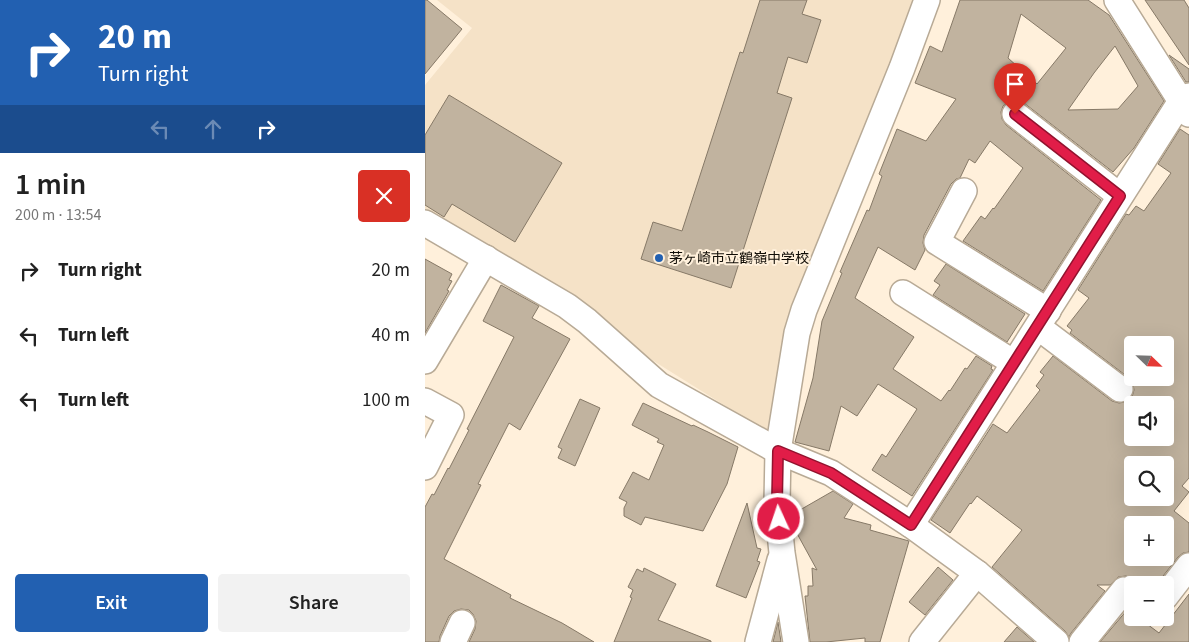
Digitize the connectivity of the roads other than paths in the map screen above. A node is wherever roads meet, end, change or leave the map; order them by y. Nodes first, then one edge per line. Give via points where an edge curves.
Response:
1 (927, 0) edge
2 (1117, 0) edge
3 (1186, 104) edge
4 (1015, 114) dead end
5 (964, 191) dead end
6 (1120, 196) junction
7 (425, 222) edge
8 (486, 258) junction
9 (903, 293) dead end
10 (1043, 319) junction
11 (425, 361) edge
12 (1014, 363) junction
13 (1120, 389) dead end
14 (425, 401) edge
15 (778, 451) junction
16 (425, 467) edge
17 (911, 525) junction
18 (782, 553) junction
19 (1189, 566) edge
20 (977, 574) junction
21 (1174, 585) edge
22 (1124, 590) edge
23 (758, 642) edge
24 (796, 642) edge
25 (922, 642) edge
26 (1056, 642) edge
27 (1082, 642) edge

1 - 15 street via 804,310 797,333
2 - 3 street
3 - 6 street
4 - 6 street
5 - 10 street via 937,242
6 - 10 street
7 - 8 street
8 - 11 street
8 - 15 street via 567,306 659,384
9 - 12 street
10 - 12 street
10 - 13 street
12 - 17 street
14 - 16 street via 451,415
15 - 17 street via 831,473
15 - 18 street via 777,502
17 - 20 street
18 - 23 street
18 - 24 street
19 - 21 street
20 - 25 street
20 - 26 street
22 - 27 street

